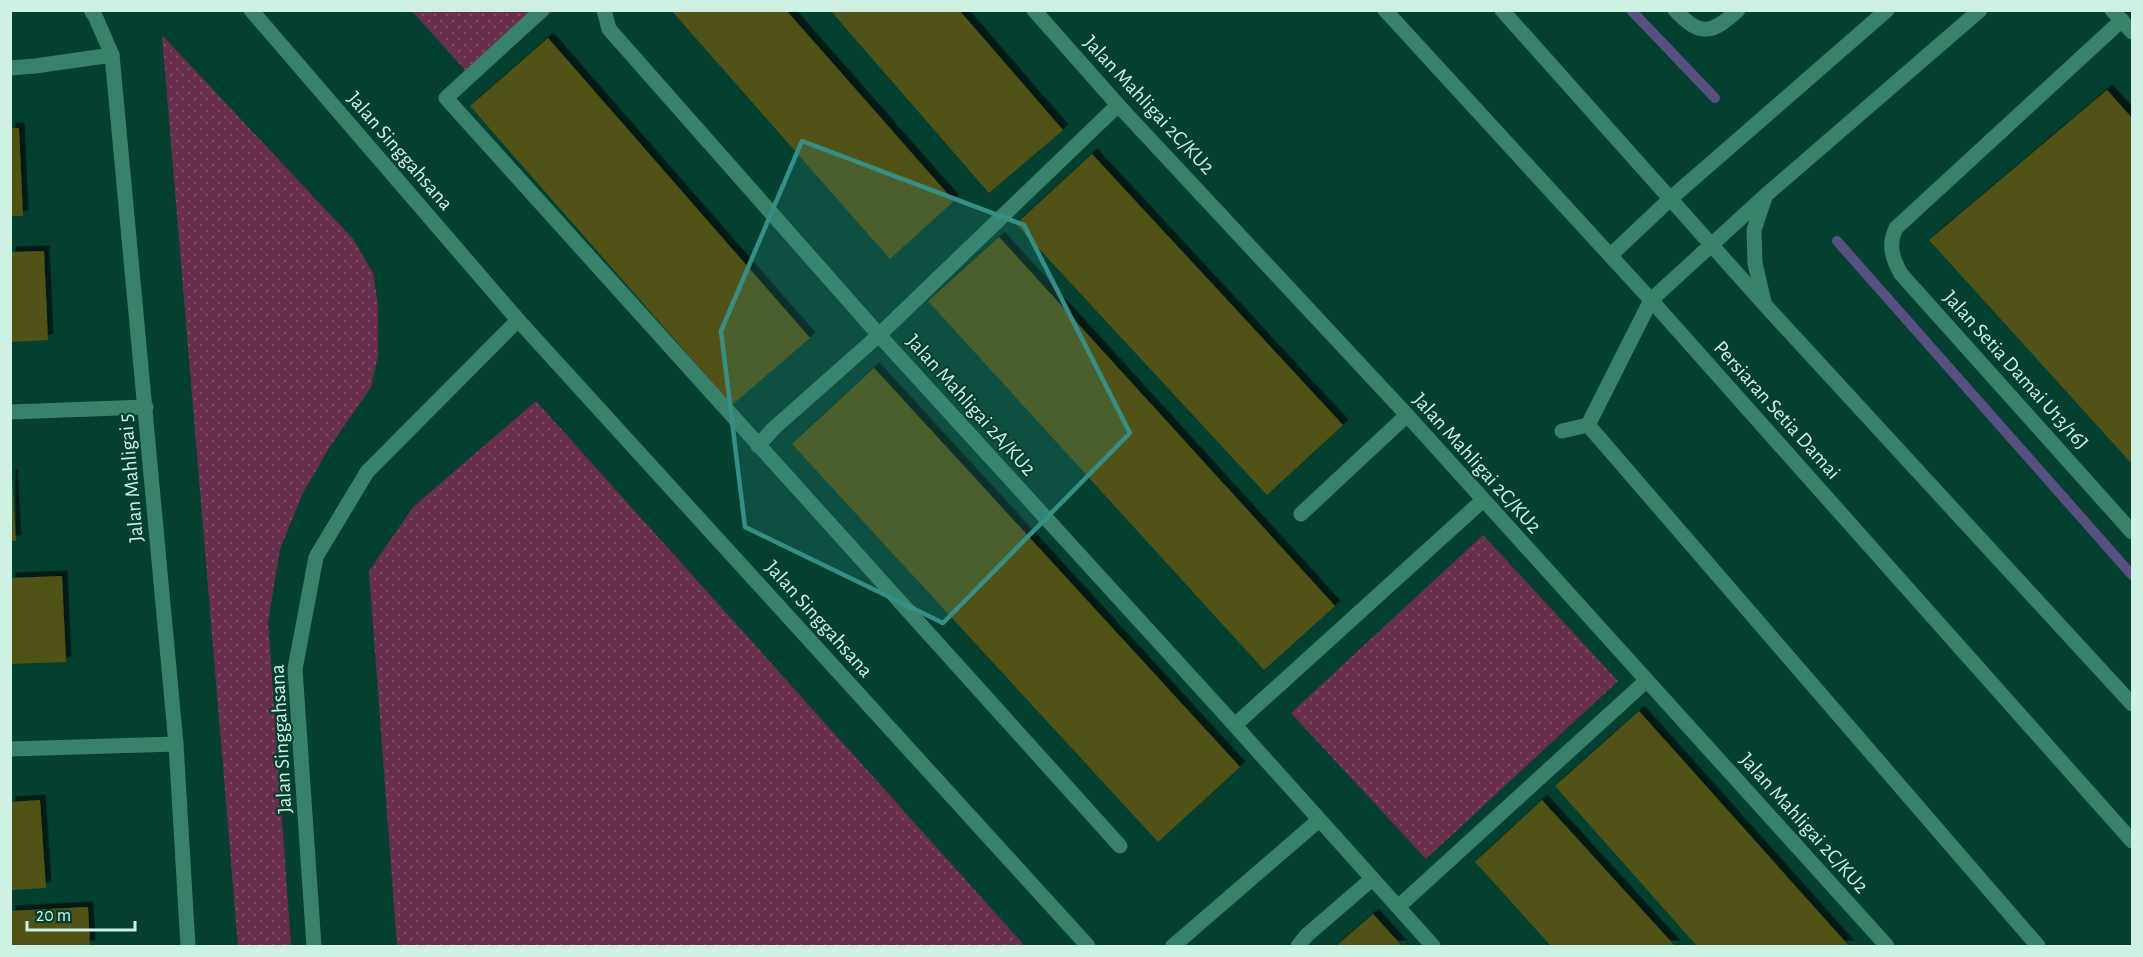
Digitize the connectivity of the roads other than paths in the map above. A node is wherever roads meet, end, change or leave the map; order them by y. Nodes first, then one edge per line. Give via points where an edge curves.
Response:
1 (91, 10) edge
2 (251, 10) edge
3 (542, 10) edge
4 (604, 10) edge
5 (1034, 10) edge
6 (1385, 10) edge
7 (1502, 10) edge
8 (1738, 10) edge
9 (1887, 10) edge
10 (1980, 10) edge
11 (1679, 15) edge
12 (2117, 15) edge
13 (2133, 32) edge
14 (112, 55) junction
15 (10, 68) edge
16 (1118, 105) junction
17 (1766, 195) junction
18 (1670, 199) junction
19 (1711, 244) junction
20 (1611, 255) junction
21 (1651, 300) junction
22 (1765, 305) junction
23 (518, 320) junction
24 (879, 335) junction
25 (146, 406) junction
26 (10, 412) edge
27 (1407, 415) junction
28 (1588, 425) junction
29 (1562, 431) dead end
30 (758, 446) junction
31 (1482, 501) junction
32 (1301, 514) dead end
33 (2133, 532) edge
34 (1646, 681) junction
35 (2133, 704) edge
36 (1235, 725) junction
37 (176, 744) junction
38 (10, 749) edge
39 (1319, 820) junction
40 (2133, 841) edge
41 (1120, 846) dead end
42 (1372, 879) junction
43 (1398, 908) junction
44 (189, 946) edge
45 (314, 946) edge
46 (1088, 946) edge
47 (1173, 946) edge
48 (1298, 946) edge
49 (1433, 946) edge
50 (1887, 946) edge
51 (2038, 946) edge

1 - 14 street, Jalan Mahligai 5
2 - 23 street, Jalan Singgahsana
3 - 30 street via 446,98
4 - 24 street, Jalan Mahligai 2A/KU2 via 609,29
5 - 16 street, Jalan Mahligai 2C/KU2
6 - 20 street, Persiaran Setia Damai
7 - 18 street
8 - 11 street via 1720,26 1710,29 1701,29
9 - 18 street
10 - 17 street
12 - 13 street
12 - 33 street, Jalan Setia Damai U13/16J via 1896,228 1891,250 1901,274
14 - 15 street
14 - 25 street, Jalan Mahligai 5
16 - 24 street
16 - 27 street, Jalan Mahligai 2C/KU2
17 - 19 street
17 - 22 street via 1754,230 1755,263
18 - 19 street
18 - 20 street
19 - 21 street
19 - 22 street
20 - 21 street, Persiaran Setia Damai
21 - 28 street
21 - 40 street, Persiaran Setia Damai
22 - 35 street
23 - 45 street, Jalan Singgahsana via 367,472 316,557 295,669
23 - 46 street, Jalan Singgahsana
24 - 30 street
24 - 36 street, Jalan Mahligai 2A/KU2
25 - 26 street
25 - 37 street, Jalan Mahligai 5
27 - 31 street, Jalan Mahligai 2C/KU2
27 - 32 street
28 - 29 street
28 - 51 street
30 - 41 street
31 - 34 street, Jalan Mahligai 2C/KU2
31 - 36 street
34 - 43 street
34 - 50 street, Jalan Mahligai 2C/KU2
36 - 39 street, Jalan Mahligai 2A/KU2
37 - 38 street
37 - 44 street, Jalan Mahligai 5
39 - 42 street, Jalan Mahligai 2A/KU2
39 - 47 street
42 - 43 street, Jalan Mahligai 2A/KU2
42 - 48 street
43 - 49 street, Jalan Mahligai 2A/KU2

